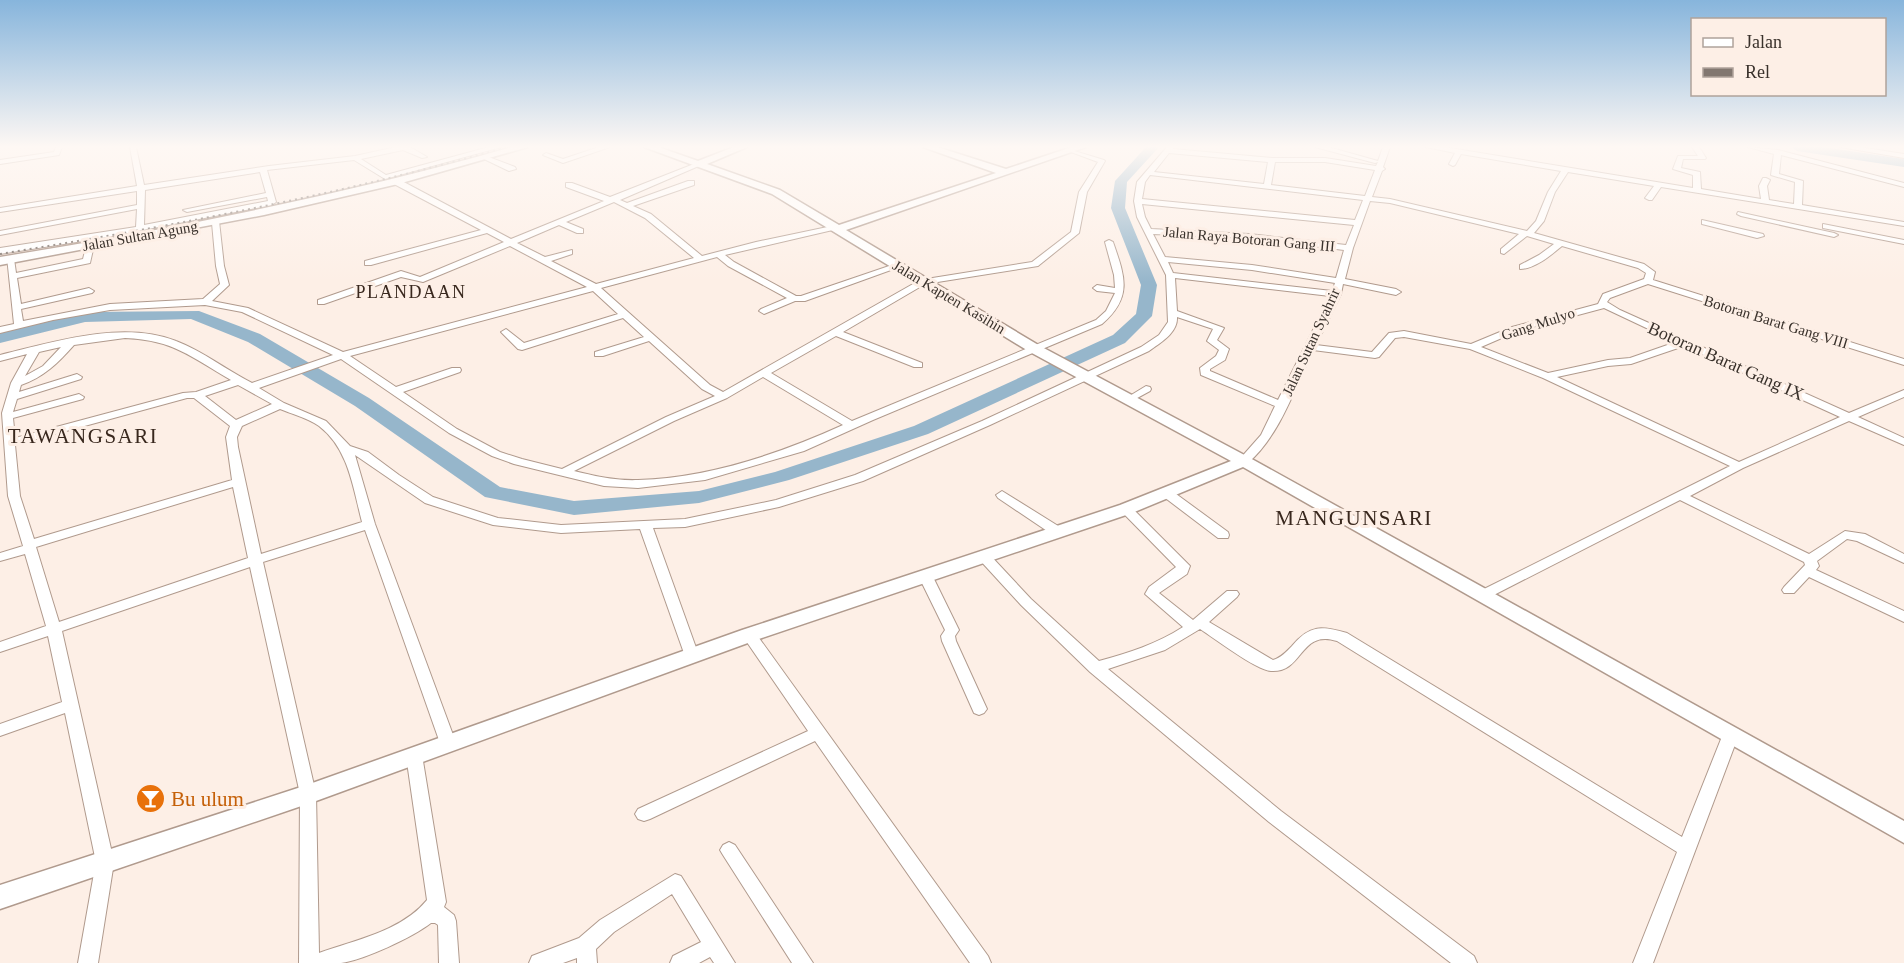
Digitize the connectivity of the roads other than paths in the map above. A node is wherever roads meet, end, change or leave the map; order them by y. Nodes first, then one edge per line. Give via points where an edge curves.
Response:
1 (111, 192) edge
2 (141, 192) edge
3 (353, 192) edge
4 (416, 192) edge
5 (590, 192) edge
6 (629, 192) edge
7 (667, 192) edge
8 (776, 192) edge
9 (945, 192) edge
10 (1083, 192) edge
11 (1139, 192) edge
12 (1318, 192) edge
13 (1372, 192) edge
14 (1551, 192) edge
15 (1653, 192) edge
16 (1709, 192) edge
17 (1764, 192) edge
18 (1797, 192) edge
19 (270, 194) joint
20 (1739, 197) junction
21 (1370, 198) junction
22 (1649, 198) dead end
23 (611, 199) junction
24 (1138, 201) junction
25 (1765, 201) junction
26 (141, 206) junction
27 (628, 206) junction
28 (1798, 206) junction
29 (0, 210) edge
30 (187, 210) dead end
31 (1741, 214) junction
32 (58, 220) junction
33 (558, 222) junction
34 (1706, 222) dead end
35 (216, 223) junction
36 (1359, 223) junction
37 (1904, 224) edge
38 (836, 228) junction
39 (140, 229) junction
40 (1733, 229) junction
41 (490, 230) junction
42 (1814, 230) junction
43 (580, 231) dead end
44 (1149, 231) junction
45 (0, 233) edge
46 (1527, 233) junction
47 (1834, 235) dead end
48 (1760, 236) dead end
49 (65, 241) junction
50 (512, 242) junction
51 (1109, 242) dead end
52 (1904, 242) edge
53 (1561, 243) junction
54 (90, 246) junction
55 (1349, 248) junction
56 (0, 251) edge
57 (1504, 251) dead end
58 (569, 252) dead end
59 (719, 254) junction
60 (700, 259) junction
61 (1164, 259) junction
62 (5, 260) edge
63 (545, 260) junction
64 (368, 262) dead end
65 (898, 266) junction
66 (1523, 267) dead end
67 (1170, 275) junction
68 (12, 276) junction
69 (1340, 280) junction
70 (1648, 281) junction
71 (922, 282) junction
72 (594, 287) junction
73 (1097, 288) dead end
74 (89, 291) dead end
75 (1120, 291) junction
76 (1396, 292) dead end
77 (1336, 294) junction
78 (794, 298) junction
79 (205, 302) junction
80 (321, 302) dead end
81 (1604, 304) junction
82 (18, 307) junction
83 (764, 311) dead end
84 (1172, 312) junction
85 (624, 315) junction
86 (19, 325) junction
87 (0, 330) edge
88 (506, 332) dead end
89 (835, 332) junction
90 (650, 338) junction
91 (1686, 342) junction
92 (70, 343) junction
93 (1310, 347) junction
94 (1472, 347) junction
95 (35, 350) junction
96 (1036, 350) junction
97 (599, 354) dead end
98 (342, 355) junction
99 (0, 358) edge
100 (1904, 362) edge
101 (918, 365) dead end
102 (456, 370) dead end
103 (762, 373) junction
104 (1082, 375) junction
105 (1546, 376) junction
106 (77, 377) dead end
107 (16, 383) junction
108 (245, 384) junction
109 (1146, 389) dead end
110 (396, 391) junction
111 (1904, 393) edge
112 (197, 396) junction
113 (723, 396) junction
114 (12, 397) junction
115 (79, 397) dead end
116 (1128, 400) junction
117 (280, 405) junction
118 (1281, 405) junction
119 (9, 416) junction
120 (1850, 418) junction
121 (235, 424) junction
122 (852, 426) junction
123 (7, 442) edge
124 (1904, 442) edge
125 (345, 448) junction
126 (1244, 461) junction
127 (1739, 466) junction
128 (562, 473) junction
129 (238, 482) junction
130 (1168, 494) junction
131 (1002, 495) dead end
132 (1680, 495) junction
133 (1126, 509) junction
134 (369, 524) junction
135 (645, 525) junction
136 (1058, 532) junction
137 (1223, 535) dead end
138 (29, 547) junction
139 (0, 557) edge
140 (984, 557) junction
141 (1904, 559) edge
142 (256, 560) junction
143 (1808, 566) junction
144 (926, 577) junction
145 (1789, 590) dead end
146 (1232, 594) dead end
147 (1483, 595) junction
148 (1904, 617) edge
149 (1195, 625) junction
150 (54, 628) junction
151 (749, 636) junction
152 (0, 647) edge
153 (692, 656) junction
154 (1095, 668) junction
155 (71, 705) junction
156 (979, 709) dead end
157 (0, 730) edge
158 (818, 733) junction
159 (1731, 735) junction
160 (447, 743) junction
161 (414, 755) junction
162 (308, 794) junction
163 (644, 814) dead end
164 (1904, 833) edge
165 (729, 850) dead end
166 (1688, 850) junction
167 (105, 862) junction
168 (0, 897) edge
169 (430, 914) junction
170 (714, 945) junction
171 (586, 954) edge
172 (88, 963) edge
173 (309, 963) edge
174 (316, 963) edge
175 (449, 963) edge
176 (539, 963) edge
177 (680, 963) edge
178 (725, 963) edge
179 (803, 963) edge
180 (981, 963) edge
181 (1467, 963) edge
182 (1643, 963) edge

1 - 29 street
2 - 26 street
3 - 35 main road, Jalan Sultan Agung
4 - 41 street
5 - 23 street
6 - 23 street
7 - 27 street
8 - 38 main road, Jalan Kapten Kasihin
9 - 38 main road
10 - 71 street via 1076,233 1035,264 1015,271
11 - 24 street
12 - 21 street
13 - 21 street, Jalan Sutan Syahrir
14 - 46 street via 1538,223
15 - 22 street
16 - 20 street
17 - 25 street
18 - 28 street
19 - 30 street
19 - 39 street via 269,203
20 - 25 street
20 - 31 street
21 - 36 street, Jalan Sutan Syahrir
21 - 46 street
23 - 27 street
23 - 33 street
24 - 36 street
24 - 44 street
25 - 28 street
26 - 32 street
26 - 39 street
27 - 60 street via 659,224
28 - 37 street
31 - 40 street
31 - 42 street
32 - 45 street
32 - 49 street
33 - 43 street
33 - 50 street
34 - 40 street
35 - 54 main road, Jalan Sultan Agung
35 - 79 street via 225,285
36 - 55 street, Jalan Sutan Syahrir
38 - 59 street
38 - 65 main road, Jalan Kapten Kasihin
39 - 49 street
40 - 48 street
41 - 50 street
41 - 64 street
42 - 47 street
42 - 52 street via 1817,225
44 - 55 street, Jalan Raya Botoran Gang III via 1249,236
44 - 61 street
46 - 53 street
46 - 57 street
49 - 56 street
50 - 63 street
50 - 80 street via 420,280 401,274
51 - 75 street via 1119,272
53 - 66 street
53 - 70 street via 1641,266 1651,272
54 - 62 main road, Jalan Sultan Agung
54 - 68 street via 87,261
55 - 69 street, Jalan Sutan Syahrir
58 - 63 street
59 - 60 street
59 - 78 street
60 - 72 street
61 - 67 street
61 - 69 street
62 - 68 street
63 - 72 street
65 - 71 main road, Jalan Kapten Kasihin
65 - 78 street via 811,297
67 - 77 street
67 - 84 street
68 - 82 street
69 - 76 street
69 - 77 street, Jalan Sutan Syahrir
70 - 81 street, Gang Mulyo via 1606,296
70 - 100 street, Botoran Barat Gang VIII
71 - 89 street
71 - 96 main road, Jalan Kapten Kasihin
72 - 85 street
72 - 98 street
73 - 75 street
74 - 82 street
75 - 96 street via 1112,313
77 - 93 street, Jalan Sutan Syahrir
78 - 83 street
79 - 86 street via 110,307
79 - 98 street via 245,310
81 - 91 street, Botoran Barat Gang IX
81 - 94 street, Gang Mulyo via 1547,319
82 - 86 street
84 - 104 street via 1173,322 1162,338 1145,350
84 - 118 street via 1219,328 1212,341 1224,349 1221,358 1205,368 1205,373
85 - 88 street via 522,347
85 - 90 street
86 - 87 street
89 - 101 street
89 - 103 street
90 - 97 street
90 - 113 street via 706,387
91 - 105 street via 1631,361
91 - 120 street, Botoran Barat Gang IX
92 - 95 street
92 - 107 street via 39,375
92 - 108 street via 132,335 162,339 185,348
93 - 94 street via 1375,355 1397,333
93 - 118 street, Jalan Sutan Syahrir
94 - 105 street
95 - 99 street
95 - 107 street
96 - 104 main road, Jalan Kapten Kasihin
96 - 122 street
98 - 108 street via 267,381
98 - 110 street
102 - 110 street
103 - 113 street
103 - 122 street
104 - 116 main road, Jalan Kapten Kasihin
104 - 135 street via 859,478 779,503 685,523
105 - 127 street
106 - 114 street
107 - 114 street
108 - 112 street
108 - 117 street
109 - 116 street
110 - 128 street via 453,431 496,454
111 - 120 street
112 - 121 street
112 - 123 street via 178,396
113 - 128 street
114 - 119 street
115 - 119 street
116 - 126 main road, Jalan Kapten Kasihin
117 - 121 street
117 - 125 street via 322,423
118 - 126 street, Jalan Sutan Syahrir via 1266,436
119 - 123 street
120 - 124 street, Botoran Barat Gang IX
120 - 127 street
121 - 129 street via 230,433
122 - 128 street via 800,449 705,476 622,484
123 - 138 street via 15,496
125 - 134 street
125 - 135 street via 364,454 429,500 497,522 561,529
126 - 130 main road
126 - 147 main road, Jalan Kapten Kasihin
127 - 132 street
129 - 138 street
129 - 142 street
130 - 133 main road
130 - 137 street
131 - 136 street
132 - 143 street
132 - 147 street
133 - 136 main road
133 - 149 street via 1183,566 1182,571 1152,594
134 - 142 street
134 - 160 street
135 - 153 street
136 - 140 main road
138 - 139 street
138 - 150 street
140 - 144 main road
140 - 154 street
141 - 143 street via 1860,537 1845,535
142 - 150 street
142 - 162 street
143 - 145 street
143 - 148 street
144 - 151 main road
144 - 156 street via 952,630 948,640
146 - 149 street
147 - 159 main road, Jalan Kapten Kasihin
149 - 154 street via 1155,648
149 - 166 street via 1272,666 1282,662 1312,634 1322,630 1342,636
150 - 152 street
150 - 155 street
151 - 153 main road
151 - 158 street
153 - 160 main road
154 - 181 street via 1279,820
155 - 157 street
155 - 167 street
158 - 163 street
158 - 180 street
159 - 164 main road, Jalan Kapten Kasihin
159 - 166 street
160 - 161 main road
161 - 162 main road
161 - 169 street via 437,902
162 - 167 main road
162 - 173 street
165 - 179 street
166 - 182 street
167 - 168 main road
167 - 172 street
169 - 174 street via 413,926
169 - 175 street via 439,914 447,921
170 - 171 street via 675,882 607,926
170 - 177 street
170 - 178 street
171 - 176 street

